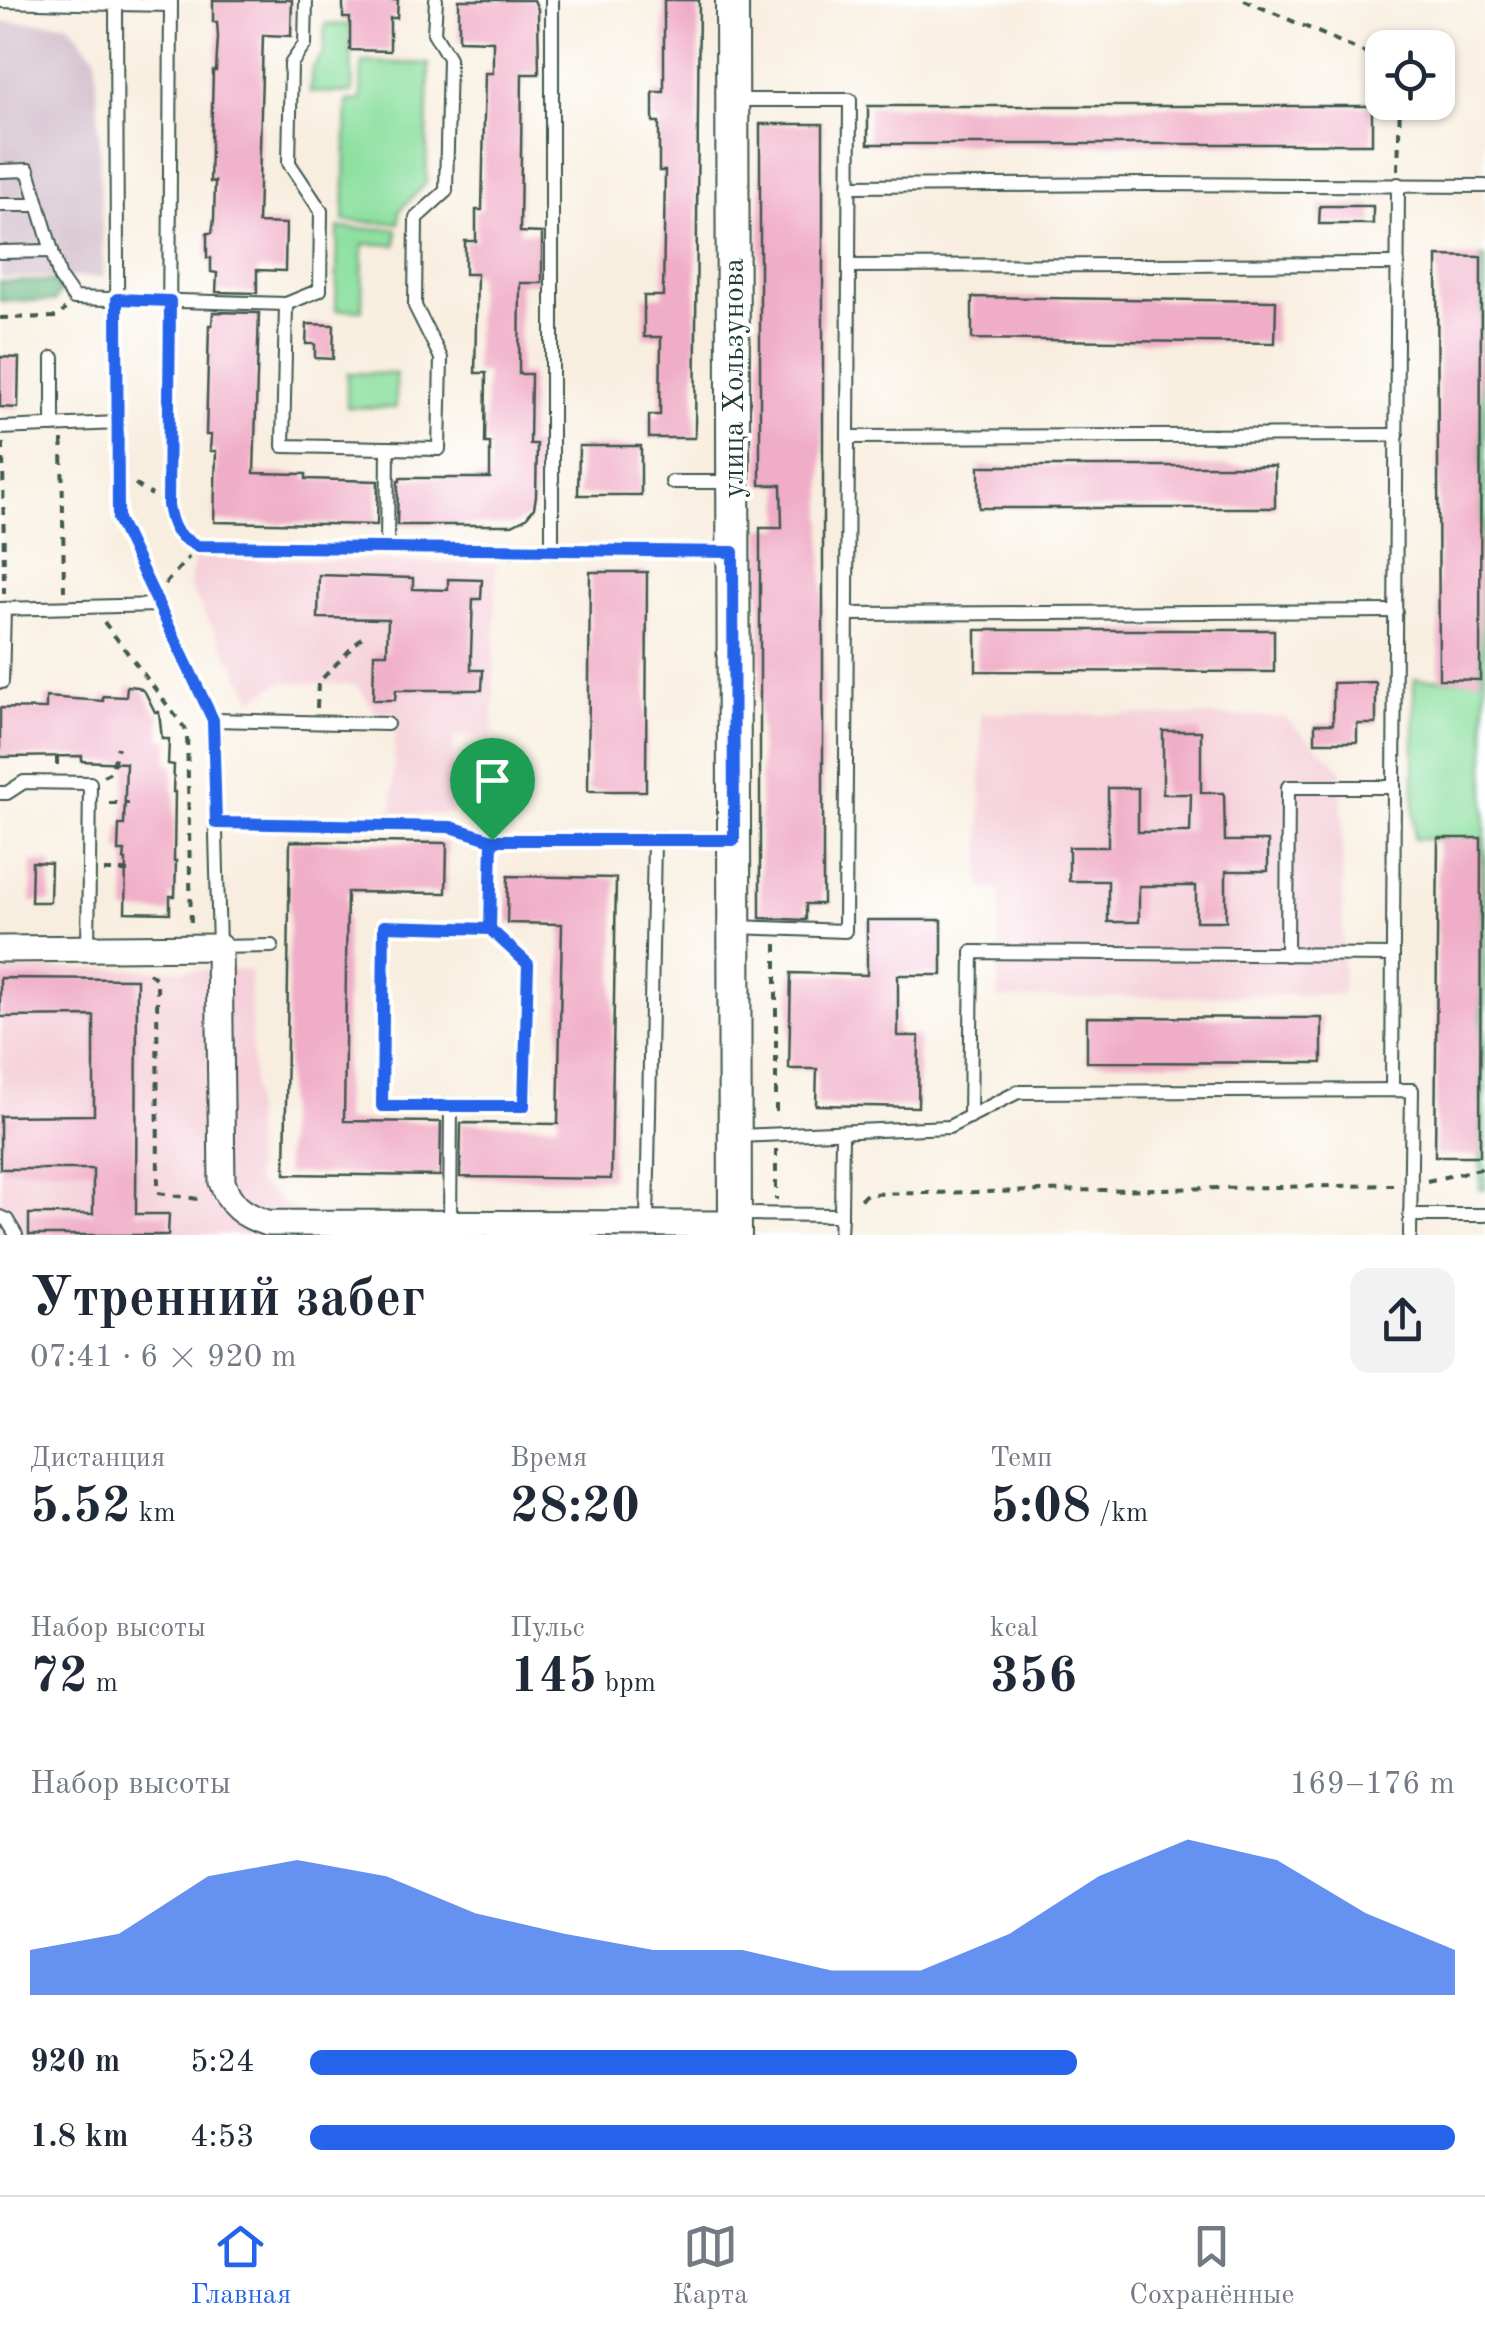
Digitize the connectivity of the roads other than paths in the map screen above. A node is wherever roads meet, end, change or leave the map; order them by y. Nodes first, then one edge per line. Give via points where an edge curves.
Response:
1 (306, 0) edge
2 (436, 0) edge
3 (552, 0) edge
4 (732, 0) edge
5 (0, 1) edge
6 (116, 2) edge
7 (171, 2) edge
8 (732, 100) junction
9 (0, 171) edge
10 (1398, 184) junction
11 (849, 186) junction
12 (1485, 186) edge
13 (0, 206) edge
14 (38, 206) junction
15 (52, 251) junction
16 (0, 252) edge
17 (1398, 264) junction
18 (849, 266) junction
19 (117, 299) junction
20 (170, 301) junction
21 (286, 304) junction
22 (53, 358) dead end
23 (118, 423) junction
24 (58, 426) junction
25 (1, 428) edge
26 (1397, 435) junction
27 (848, 436) junction
28 (388, 448) junction
29 (672, 482) dead end
30 (733, 482) junction
31 (387, 548) junction
32 (552, 550) junction
33 (733, 552) junction
34 (157, 600) junction
35 (2, 609) edge
36 (1396, 611) junction
37 (847, 614) junction
38 (2, 682) dead end
39 (213, 720) junction
40 (387, 724) dead end
41 (1394, 787) junction
42 (0, 794) edge
43 (216, 823) junction
44 (492, 840) junction
45 (654, 840) junction
46 (734, 840) junction
47 (734, 927) junction
48 (490, 929) junction
49 (272, 946) dead end
50 (218, 947) junction
51 (88, 948) junction
52 (0, 949) edge
53 (1286, 954) junction
54 (1394, 955) junction
55 (1392, 1090) junction
56 (451, 1106) junction
57 (970, 1117) junction
58 (842, 1132) junction
59 (735, 1136) junction
60 (1485, 1214) edge
61 (841, 1215) junction
62 (1410, 1215) junction
63 (0, 1217) edge
64 (450, 1223) junction
65 (647, 1223) junction
66 (735, 1224) edge
67 (346, 1229) edge
68 (16, 1235) edge
69 (840, 1235) edge
70 (1410, 1235) edge

1 - 21 lane via 305,44 291,64 289,163 321,211 320,290
2 - 28 lane via 434,33 449,58 446,190 416,218 415,306 441,358 439,448
3 - 32 lane
4 - 8 street, улица Хользунова
5 - 6 lane
6 - 7 lane
6 - 19 lane
7 - 20 lane
8 - 11 lane via 850,100
8 - 30 street, улица Хользунова
9 - 14 lane via 28,170
10 - 11 lane
10 - 12 lane
10 - 17 lane
11 - 18 lane
13 - 14 lane
14 - 15 lane
15 - 16 lane
15 - 19 lane via 74,298
17 - 18 lane
17 - 26 lane
18 - 27 lane
19 - 20 lane
19 - 23 lane
20 - 21 lane
20 - 31 lane via 168,505 171,525 184,540 198,546
21 - 28 lane via 283,446
22 - 24 lane
23 - 24 lane
23 - 34 lane via 118,519
24 - 25 lane
26 - 27 lane
26 - 36 lane
27 - 37 lane
28 - 31 lane
29 - 30 lane
30 - 33 street, улица Хользунова
31 - 32 lane
32 - 33 lane
33 - 46 street, улица Хользунова
34 - 35 lane
34 - 39 lane
35 - 38 lane
36 - 37 lane
36 - 41 lane
37 - 47 lane via 845,930
39 - 40 lane
39 - 43 lane
41 - 53 lane via 1288,788
41 - 54 lane
42 - 51 lane via 24,782 90,783
43 - 44 lane via 451,827
43 - 50 lane
44 - 45 lane
44 - 48 lane
45 - 46 lane
45 - 65 lane
46 - 47 street, улица Хользунова
47 - 59 street, улица Хользунова
48 - 56 lane via 528,964 524,1106
48 - 56 lane via 384,926 382,1106
49 - 50 lane
50 - 51 street
50 - 67 street via 227,1197 250,1218 267,1223
51 - 52 street
53 - 54 lane
53 - 57 lane via 972,952
54 - 55 lane
55 - 57 lane via 1018,1092
55 - 62 lane via 1412,1090
56 - 64 lane
57 - 58 lane via 949,1127
58 - 59 lane
58 - 61 lane
59 - 66 street, улица Хользунова
60 - 62 lane
61 - 66 lane via 776,1214
61 - 69 lane
62 - 70 lane
63 - 68 lane
64 - 65 street
64 - 67 street
65 - 66 street

